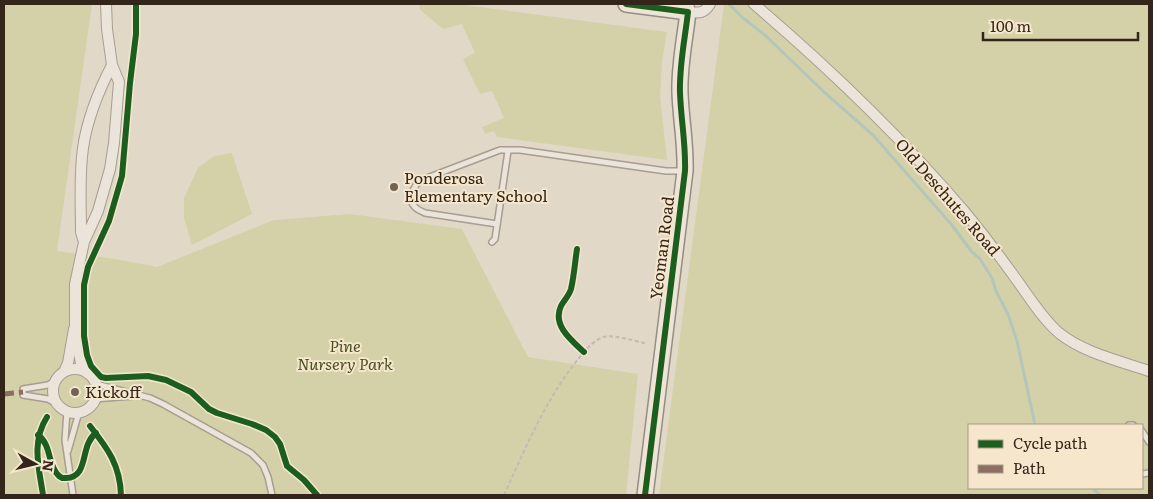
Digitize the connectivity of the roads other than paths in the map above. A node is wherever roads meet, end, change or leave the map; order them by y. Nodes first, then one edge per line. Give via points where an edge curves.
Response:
1 (106, 4) edge
2 (626, 4) edge
3 (710, 4) edge
4 (754, 4) edge
5 (689, 8) edge
6 (112, 65) junction
7 (508, 151) junction
8 (685, 171) junction
9 (497, 224) junction
10 (84, 242) junction
11 (492, 242) dead end
12 (75, 328) junction
13 (1149, 371) edge
14 (64, 372) junction
15 (87, 372) junction
16 (56, 381) junction
17 (96, 384) junction
18 (136, 396) junction
19 (94, 399) junction
20 (57, 404) junction
21 (67, 411) junction
22 (79, 412) junction
23 (68, 451) junction
24 (73, 495) edge
25 (272, 495) edge
26 (645, 495) edge

1 - 6 street
2 - 5 street
3 - 5 street via 702,13
4 - 13 street, Old Deschutes Road via 823,64 937,180 985,236 1059,333 1088,349
5 - 8 street, Yeoman Road via 680,86
6 - 10 street via 95,105 84,146 81,171 81,232
6 - 10 street via 119,82 114,143 105,189
7 - 8 lane
7 - 9 lane
7 - 9 lane via 500,150 419,181 412,191 411,202 416,210
8 - 26 street, Yeoman Road
9 - 11 lane
10 - 12 street via 75,284
12 - 14 street
12 - 15 street via 81,364
14 - 15 street via 75,369
14 - 16 street
15 - 17 street
16 - 20 street via 53,392
16 - 20 lane via 23,389 23,395 48,399
17 - 18 lane
17 - 19 street
18 - 19 lane
18 - 25 lane via 163,404 251,453 268,477
19 - 22 street via 91,406
20 - 21 street
21 - 22 street
21 - 23 lane via 65,440
22 - 23 lane
23 - 24 lane

